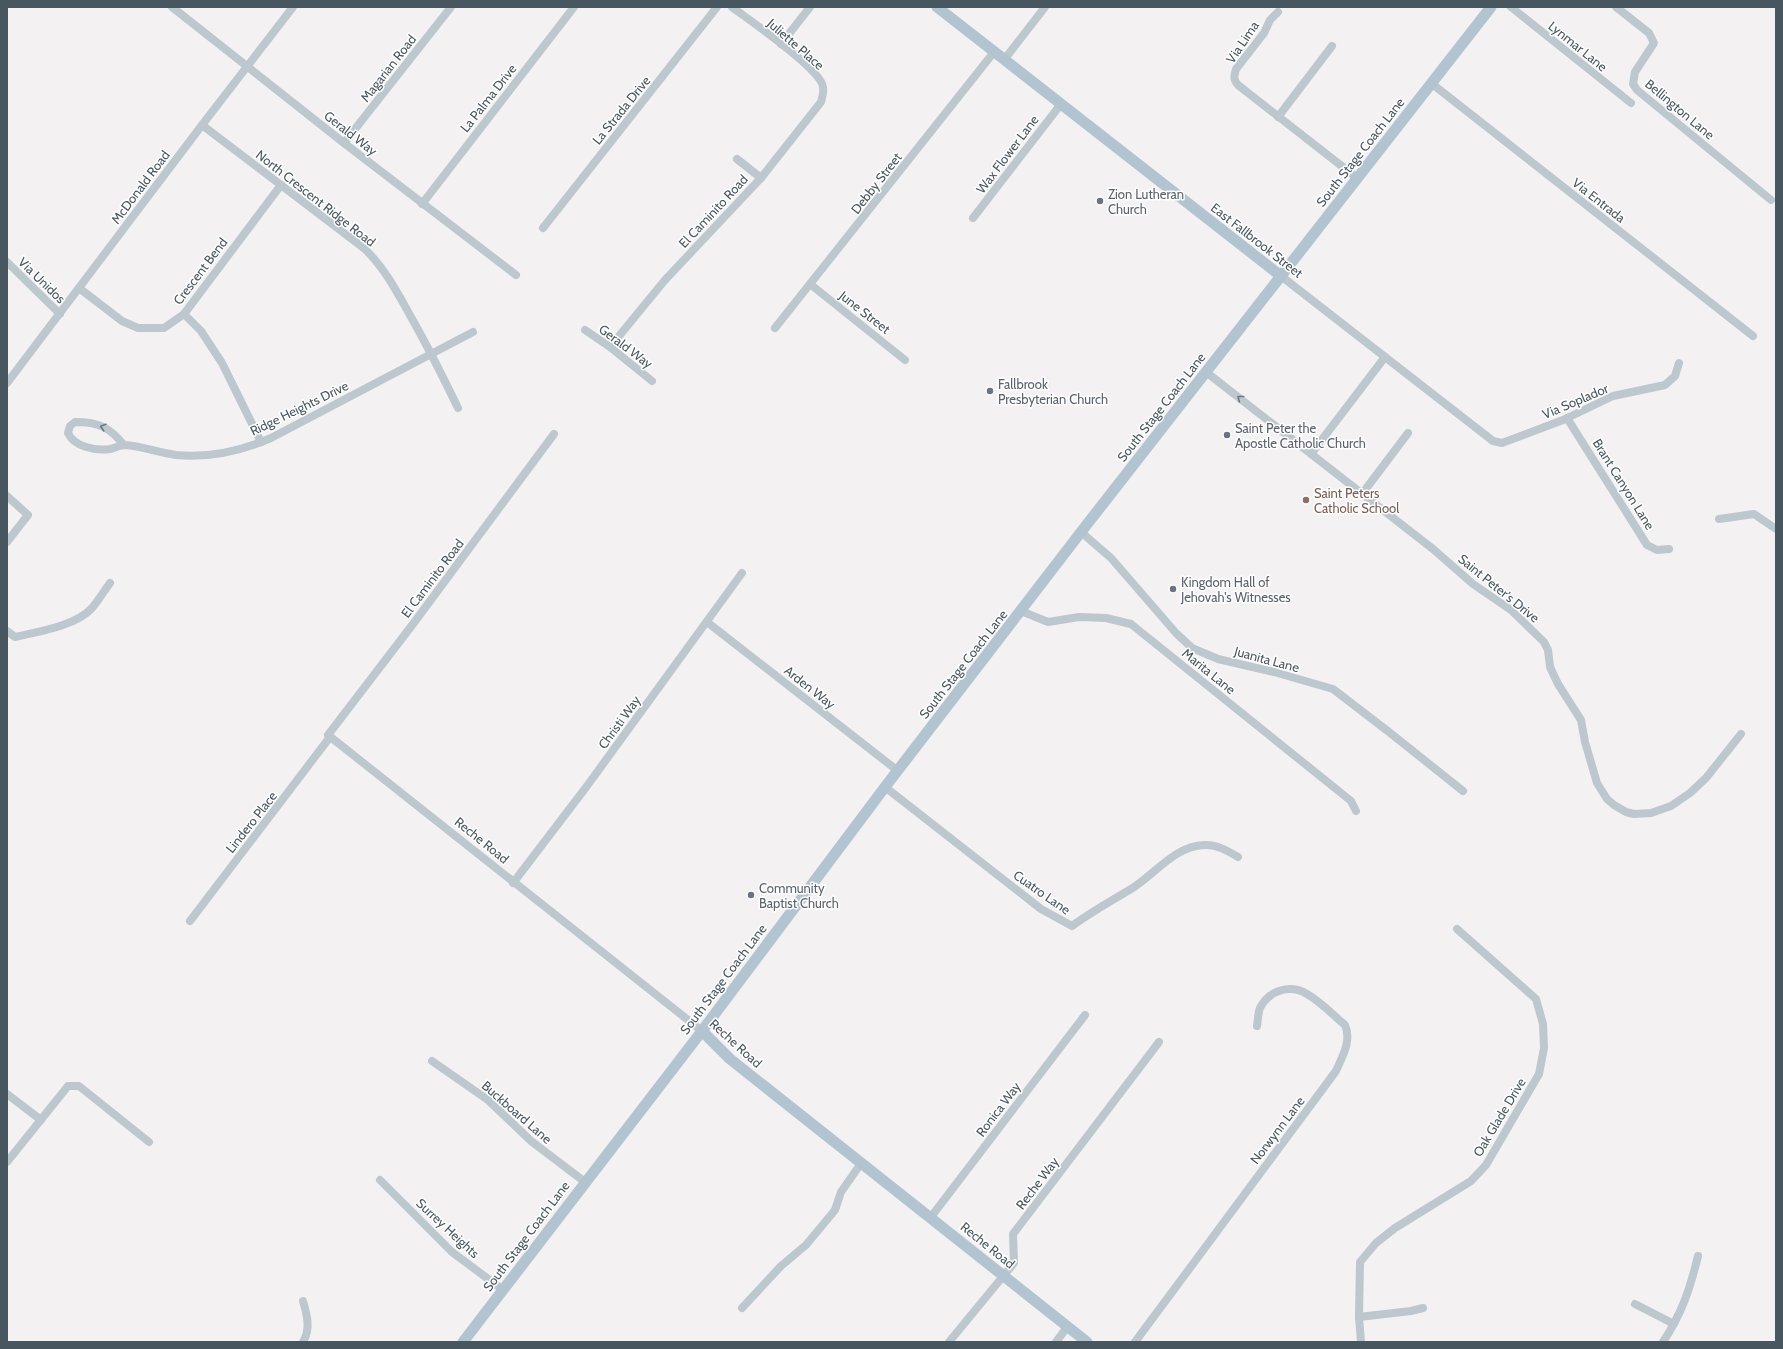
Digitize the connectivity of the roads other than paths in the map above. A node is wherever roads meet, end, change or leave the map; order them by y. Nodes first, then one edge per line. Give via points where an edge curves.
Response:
1 (172, 7) edge
2 (293, 7) edge
3 (451, 7) edge
4 (574, 7) edge
5 (717, 7) edge
6 (732, 7) edge
7 (810, 7) edge
8 (937, 7) edge
9 (1046, 7) edge
10 (1491, 7) edge
11 (1511, 7) edge
12 (1616, 7) edge
13 (1278, 12) dead end
14 (781, 44) junction
15 (1332, 46) dead end
16 (994, 52) junction
17 (1004, 60) junction
18 (248, 66) junction
19 (1431, 83) junction
20 (824, 87) joint
21 (1631, 103) dead end
22 (1061, 104) junction
23 (1278, 117) junction
24 (202, 125) junction
25 (344, 143) junction
26 (737, 159) dead end
27 (761, 178) junction
28 (1357, 178) junction
29 (281, 185) junction
30 (1771, 200) dead end
31 (422, 204) junction
32 (973, 218) dead end
33 (542, 228) dead end
34 (7, 262) edge
35 (516, 275) dead end
36 (1281, 276) junction
37 (810, 284) junction
38 (79, 288) junction
39 (60, 314) junction
40 (184, 314) junction
41 (775, 328) dead end
42 (585, 330) dead end
43 (473, 332) dead end
44 (1753, 336) dead end
45 (610, 347) junction
46 (431, 354) junction
47 (1385, 357) junction
48 (905, 360) dead end
49 (1679, 364) dead end
50 (1206, 372) junction
51 (652, 381) dead end
52 (7, 383) edge
53 (458, 408) dead end
54 (1567, 418) junction
55 (1408, 433) dead end
56 (554, 434) dead end
57 (1493, 441) joint
58 (261, 442) junction
59 (124, 445) junction
60 (1311, 454) junction
61 (1362, 494) junction
62 (7, 496) edge
63 (1719, 520) dead end
64 (1776, 529) edge
65 (1081, 532) junction
66 (7, 542) edge
67 (1669, 549) dead end
68 (742, 573) dead end
69 (110, 583) dead end
70 (1021, 611) junction
71 (707, 622) junction
72 (7, 631) edge
73 (1742, 734) dead end
74 (329, 736) junction
75 (898, 771) junction
76 (885, 787) junction
77 (1463, 791) dead end
78 (1356, 811) dead end
79 (1238, 857) dead end
80 (512, 882) junction
81 (190, 921) dead end
82 (1457, 929) dead end
83 (1085, 1015) dead end
84 (1257, 1026) dead end
85 (702, 1031) junction
86 (1159, 1042) dead end
87 (432, 1061) dead end
88 (7, 1094) edge
89 (41, 1120) junction
90 (149, 1142) dead end
91 (7, 1162) edge
92 (862, 1162) junction
93 (380, 1180) dead end
94 (585, 1182) junction
95 (931, 1217) junction
96 (1698, 1256) dead end
97 (1004, 1276) junction
98 (503, 1290) junction
99 (303, 1301) dead end
100 (1634, 1304) dead end
101 (742, 1308) dead end
102 (1423, 1308) dead end
103 (1359, 1317) junction
104 (1674, 1324) junction
105 (1068, 1326) junction
106 (303, 1342) edge
107 (463, 1342) edge
108 (949, 1342) edge
109 (1056, 1342) edge
110 (1087, 1342) edge
111 (1135, 1342) edge
112 (1361, 1342) edge
113 (1663, 1342) edge

1 - 18 street, Gerald Way
2 - 18 street, McDonald Road
3 - 25 street, Magarian Road
4 - 31 street, La Palma Drive
5 - 33 street, La Strada Drive
6 - 14 street, Juliette Place
7 - 14 street
8 - 16 main road, East Fallbrook Street
9 - 17 street
10 - 19 main road, South Stage Coach Lane
11 - 21 street, Lynmar Lane
12 - 30 street, Bellington Lane via 1649,32 1654,43 1635,72 1633,84 1637,90
13 - 23 street, Via Lima via 1236,69 1234,76 1238,85
14 - 20 street, Juliette Place via 817,74
15 - 23 street
16 - 17 main road, East Fallbrook Street
16 - 37 street, Debby Street
17 - 22 main road, East Fallbrook Street
18 - 24 street, McDonald Road
18 - 25 street, Gerald Way
19 - 28 main road, South Stage Coach Lane
19 - 44 street, Via Entrada
20 - 27 street, El Caminito Road via 821,102
22 - 32 street, Wax Flower Lane
22 - 36 main road, East Fallbrook Street
23 - 28 street, Via Lima
24 - 29 street, North Crescent Ridge Road
24 - 38 street, McDonald Road
25 - 31 street, Gerald Way
26 - 27 street
27 - 45 street, El Caminito Road via 665,280
28 - 36 main road, South Stage Coach Lane
29 - 40 street, Crescent Bend
29 - 46 street, North Crescent Ridge Road via 377,261 387,274
31 - 35 street, Gerald Way
34 - 39 street, Via Unidos
36 - 47 street, East Fallbrook Street
36 - 50 main road, South Stage Coach Lane
37 - 41 street, Debby Street
37 - 48 street, June Street
38 - 39 street, McDonald Road
38 - 40 street, Crescent Bend via 122,321 138,328 164,328
39 - 52 street, McDonald Road
40 - 58 street via 201,331 222,363
42 - 45 street, Gerald Way
43 - 46 street, Ridge Heights Drive
45 - 51 street, Gerald Way
46 - 53 street, North Crescent Ridge Road
46 - 58 street, Ridge Heights Drive
47 - 57 street, East Fallbrook Street
47 - 60 street
49 - 54 street, Via Soplador via 1676,376 1665,385 1613,396
60 -> 50 street, Saint Peter's Drive
50 - 65 main road, South Stage Coach Lane
54 - 57 street, Via Soplador via 1502,443
54 - 67 street, Brant Canyon Lane via 1647,545 1657,550
55 - 61 street
56 - 74 street, El Caminito Road
58 - 59 street, Ridge Heights Drive via 240,449 200,456 175,455
59 -> 59 street, Ridge Heights Drive via 108,428 85,422 75,422 70,426 68,433 71,440 102,450
60 - 61 street, Saint Peter's Drive
61 - 73 street, Saint Peter's Drive via 1433,549 1472,584 1511,610 1544,642 1548,650 1550,668 1581,720 1597,783 1614,805 1634,814 1651,813 1671,806 1706,778
62 - 66 street via 28,515
63 - 64 street via 1754,514
65 - 70 main road, South Stage Coach Lane
65 - 77 street, Juanita Lane via 1111,558 1192,648 1218,659 1333,689
68 - 71 street, Christi Way
69 - 72 street via 92,609 57,628 15,636
70 - 75 main road, South Stage Coach Lane
70 - 78 street, Marita Lane via 1048,622 1079,617 1106,618 1131,624 1351,802
71 - 75 street, Arden Way
71 - 80 street, Christi Way via 587,786
74 - 80 street, Reche Road
74 - 81 street, Lindero Place
75 - 76 main road, South Stage Coach Lane
76 - 79 street, Cuatro Lane via 1041,909 1072,926 1185,850 1204,845 1226,849
76 - 85 main road, South Stage Coach Lane
80 - 85 street, Reche Road
82 - 103 street, Oak Glade Drive via 1536,999 1543,1024 1544,1048 1539,1074 1486,1165 1471,1181 1395,1228 1376,1243 1360,1262
83 - 95 street, Ronica Way
84 - 111 street, Norwynn Lane via 1260,1008 1272,993 1286,989 1300,990 1345,1026 1348,1041 1336,1071
85 - 92 main road, Reche Road via 730,1059
85 - 94 main road, South Stage Coach Lane
86 - 97 street, Reche Way via 1013,1234 1014,1263
87 - 94 street, Buckboard Lane via 488,1100 508,1117 514,1127
88 - 89 street
89 - 90 street via 68,1086 79,1086
89 - 91 street
92 - 95 main road, Reche Road
92 - 101 street via 841,1192 835,1210 810,1240 781,1266
93 - 98 street, Surrey Heights via 452,1252
94 - 98 main road, South Stage Coach Lane
95 - 97 main road, Reche Road
96 - 104 street via 1686,1301
97 - 105 main road, Reche Road
97 - 108 street, Reche Way
98 - 107 main road, South Stage Coach Lane
99 - 106 street via 308,1326
100 - 104 street
102 - 103 street
103 - 112 street, Oak Glade Drive
104 - 113 street
105 - 109 street
105 - 110 main road, Reche Road

